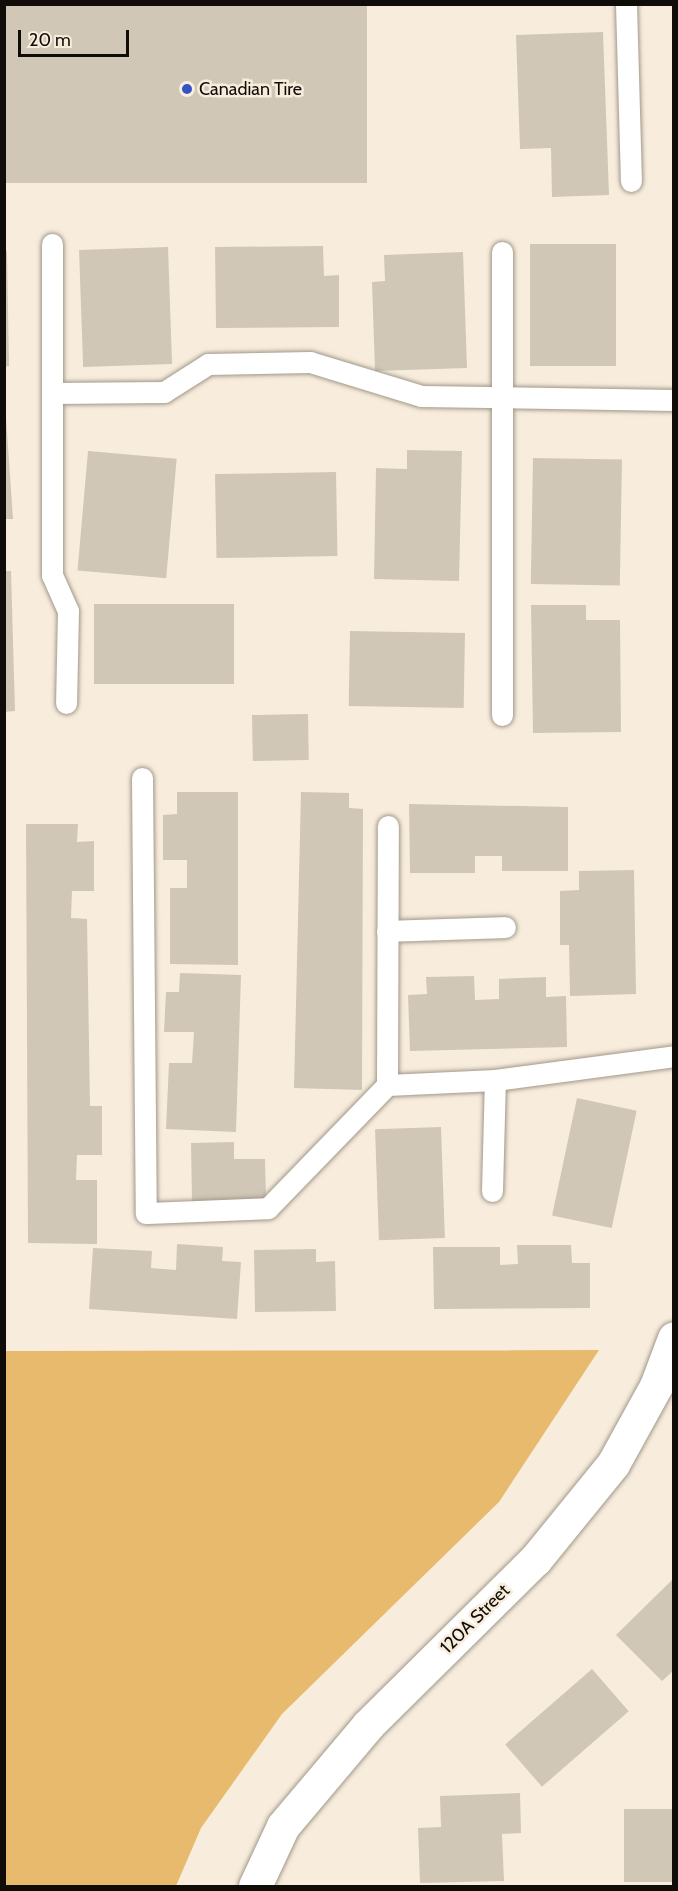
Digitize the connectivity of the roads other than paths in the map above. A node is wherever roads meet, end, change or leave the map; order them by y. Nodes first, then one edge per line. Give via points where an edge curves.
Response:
1 (626, 4) edge
2 (631, 181) dead end
3 (52, 244) dead end
4 (502, 252) dead end
5 (52, 393) junction
6 (501, 397) junction
7 (674, 400) edge
8 (66, 703) dead end
9 (502, 715) dead end
10 (142, 778) dead end
11 (388, 826) dead end
12 (505, 927) dead end
13 (387, 931) junction
14 (674, 1056) edge
15 (495, 1080) junction
16 (387, 1085) junction
17 (492, 1191) dead end
18 (674, 1338) edge
19 (255, 1887) edge

1 - 2 lane
3 - 5 lane
4 - 6 lane
5 - 6 lane via 164,392 208,364 310,362 421,396
5 - 8 lane via 52,575 68,611
6 - 7 lane
6 - 9 lane
10 - 16 lane via 146,1213 268,1208
11 - 13 lane
12 - 13 lane
13 - 16 lane
14 - 15 lane
15 - 16 lane
15 - 17 lane
18 - 19 street, 120A Street via 656,1386 613,1464 535,1560 368,1725 283,1826

